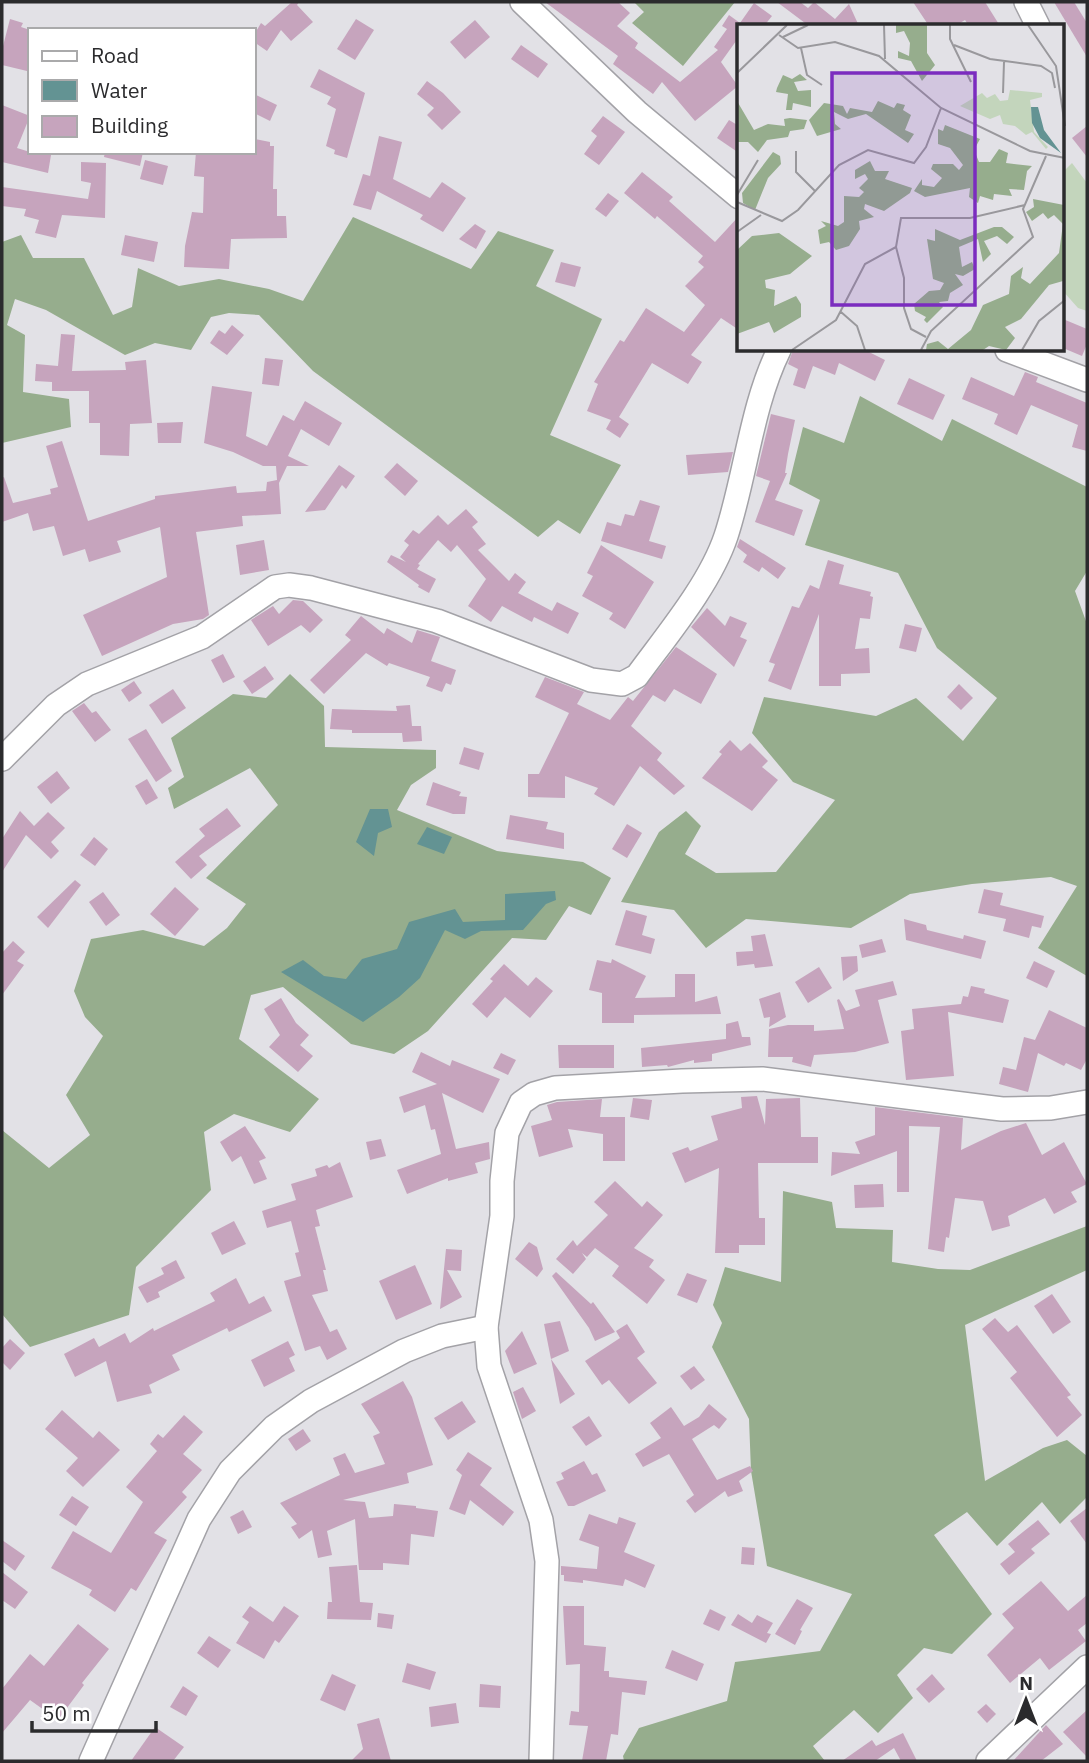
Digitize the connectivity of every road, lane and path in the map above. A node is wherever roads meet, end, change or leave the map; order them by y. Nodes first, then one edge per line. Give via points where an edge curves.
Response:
1 (522, 2) edge
2 (1026, 2) edge
3 (1037, 24) edge
4 (737, 195) edge
5 (778, 352) edge
6 (1012, 352) edge
7 (1087, 380) edge
8 (2, 759) edge
9 (1087, 1102) edge
10 (486, 1326) junction
11 (1087, 1667) edge
12 (91, 1761) edge
13 (541, 1761) edge
14 (988, 1761) edge

1 - 4 street via 637,112
2 - 3 street
5 - 8 street via 715,563 637,676 622,684 591,680 437,621 289,585 275,587 202,637 87,684 55,705
6 - 7 street
9 - 10 street via 1002,1109 762,1079 555,1088 534,1094 521,1103 507,1133 502,1216
10 - 12 street via 404,1351 311,1401 274,1427 230,1471 199,1519
10 - 13 street via 489,1366 541,1520 547,1561
11 - 14 street

